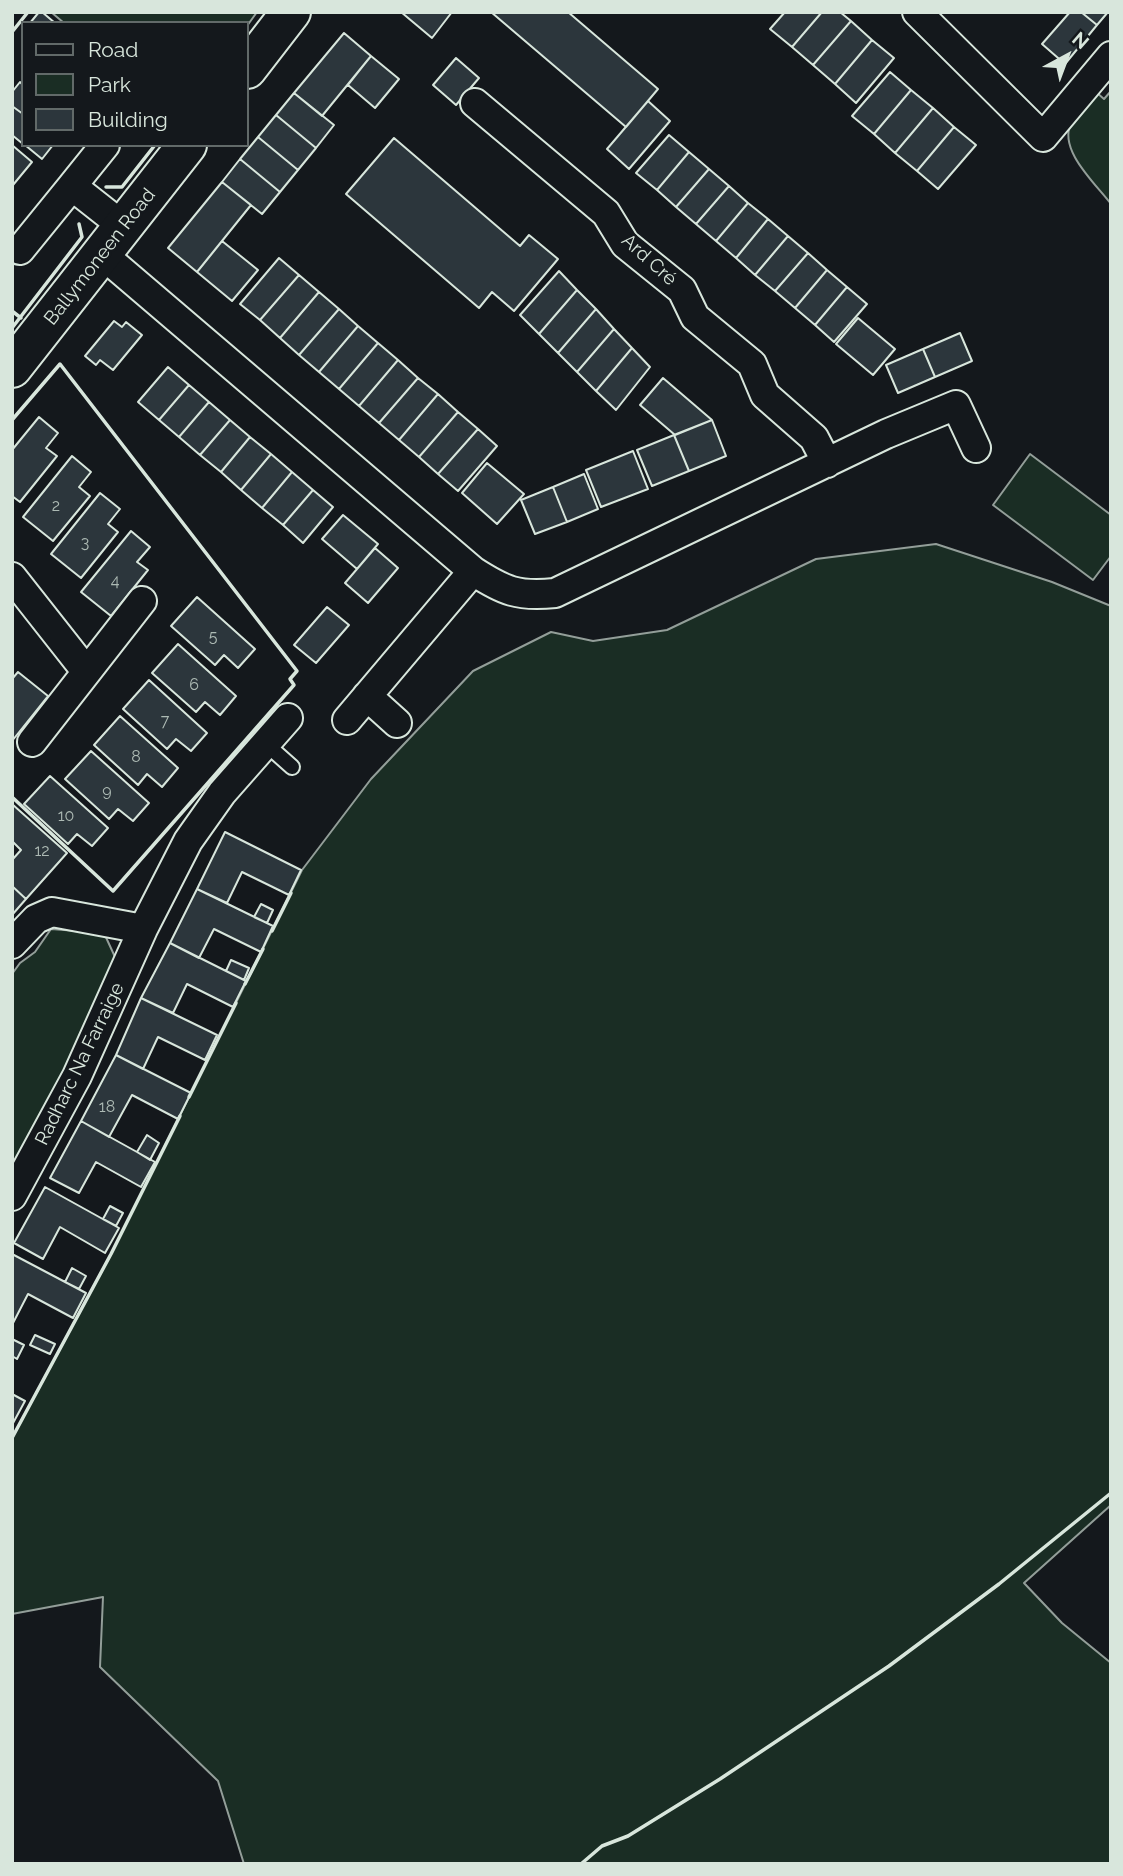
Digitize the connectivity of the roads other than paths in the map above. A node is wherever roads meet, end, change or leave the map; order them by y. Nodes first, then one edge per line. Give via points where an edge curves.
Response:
1 (291, 12) edge
2 (918, 12) edge
3 (1111, 56) edge
4 (248, 68) edge
5 (475, 103) dead end
6 (103, 147) edge
7 (185, 147) edge
8 (72, 186) junction
9 (114, 241) junction
10 (20, 250) dead end
11 (12, 368) edge
12 (976, 448) dead end
13 (827, 463) junction
14 (473, 571) junction
15 (12, 577) edge
16 (142, 601) dead end
17 (86, 671) junction
18 (367, 696) junction
19 (288, 718) dead end
20 (347, 720) dead end
21 (397, 723) dead end
22 (32, 742) dead end
23 (265, 743) junction
24 (292, 766) dead end
25 (143, 929) junction
26 (12, 944) edge
27 (12, 1196) edge

1 - 4 street
2 - 3 street via 1044,137
5 - 13 street, Ard Cré via 606,213 625,244 682,290 695,317 752,364 765,395 814,438
6 - 8 street
7 - 9 street, Ballymoneen Road
8 - 9 street
8 - 10 street
9 - 11 street, Ballymoneen Road
9 - 14 street
12 - 13 street via 956,405
13 - 14 street via 555,593 528,596 509,592
14 - 18 street
15 - 17 street
16 - 17 street
17 - 22 street
18 - 20 street
18 - 21 street
19 - 23 street, Radharc Na Farraige
23 - 24 lane
23 - 25 street, Radharc Na Farraige via 197,827
25 - 26 street via 52,912 36,919
25 - 27 street, Radharc Na Farraige via 77,1076

